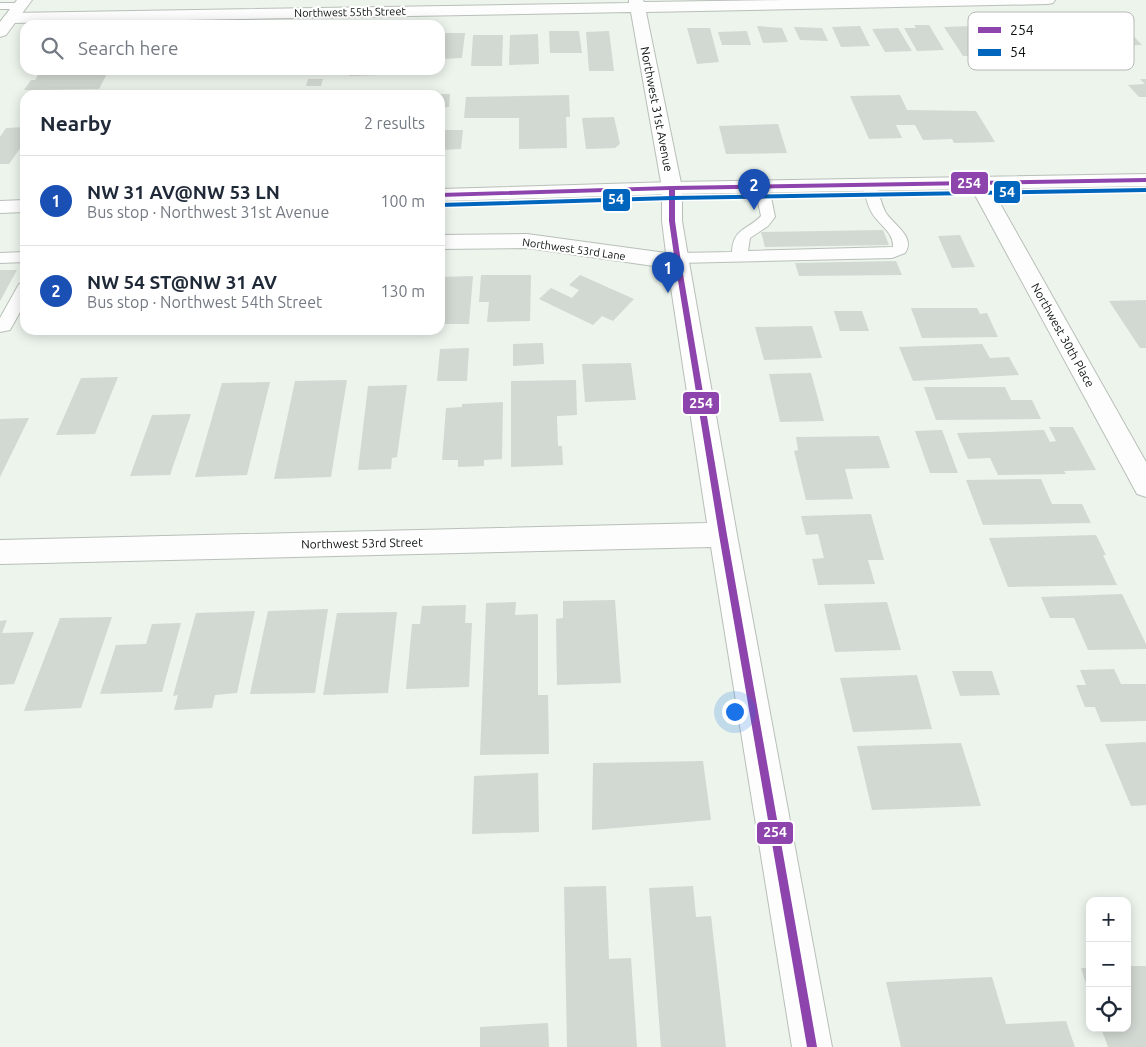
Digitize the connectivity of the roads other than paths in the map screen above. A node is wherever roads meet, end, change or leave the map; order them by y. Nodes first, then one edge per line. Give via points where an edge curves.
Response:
1 (1048, 0) edge
2 (637, 3) edge
3 (0, 6) edge
4 (19, 8) edge
5 (0, 32) edge
6 (1146, 180) edge
7 (979, 184) junction
8 (870, 186) junction
9 (762, 187) junction
10 (672, 188) junction
11 (445, 195) edge
12 (20, 206) edge
13 (0, 207) edge
14 (445, 242) edge
15 (740, 256) junction
16 (20, 257) edge
17 (0, 258) edge
18 (678, 260) junction
19 (20, 297) edge
20 (0, 326) edge
21 (1146, 486) edge
22 (723, 535) junction
23 (0, 552) edge
24 (812, 1047) edge

1 - 2 street, Northwest 55th Street
2 - 4 street, Northwest 55th Street
2 - 10 street, Northwest 31st Avenue
3 - 4 lane
4 - 5 street
6 - 7 street
7 - 8 street
7 - 21 street, Northwest 30th Place
8 - 9 street
8 - 15 lane via 879,212 897,232 902,244 900,250
9 - 10 street
9 - 15 lane via 768,217 742,236
10 - 11 street
10 - 18 street, Northwest 31st Avenue via 672,221
12 - 13 street
14 - 18 street, Northwest 53rd Lane via 527,241 640,258
15 - 18 lane
16 - 17 lane
18 - 22 street, Northwest 31st Avenue
19 - 20 lane via 4,326
22 - 23 street, Northwest 53rd Street
22 - 24 street, Northwest 31st Avenue

